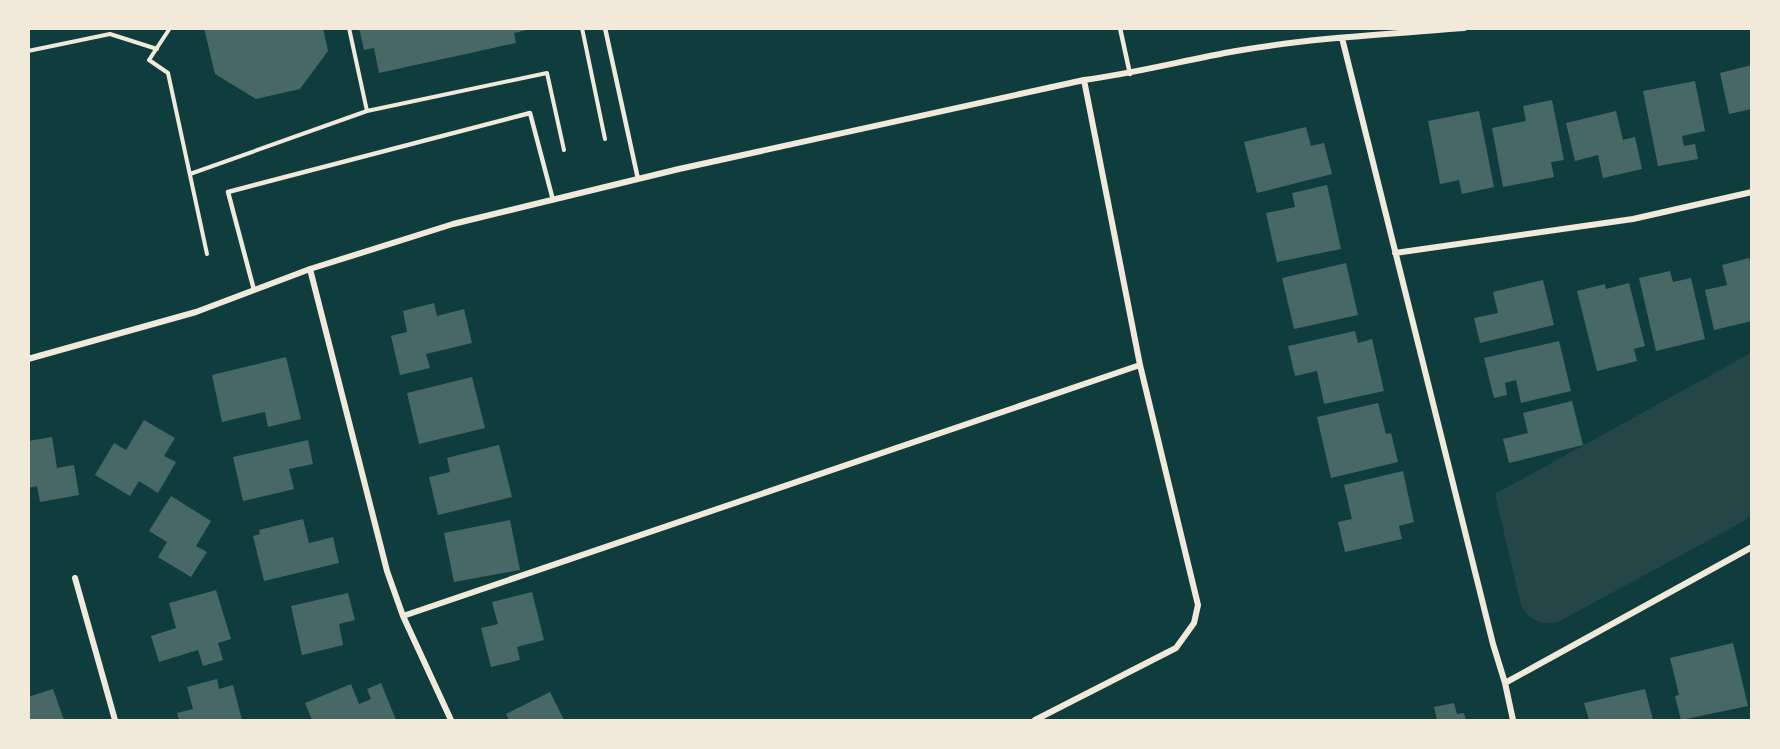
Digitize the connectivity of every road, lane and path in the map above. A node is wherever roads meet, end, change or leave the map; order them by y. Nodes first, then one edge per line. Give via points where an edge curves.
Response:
1 (170, 28) edge
2 (349, 28) edge
3 (582, 28) edge
4 (605, 28) edge
5 (1120, 28) edge
6 (1464, 28) edge
7 (1342, 38) junction
8 (157, 49) junction
9 (28, 51) edge
10 (1130, 74) junction
11 (1084, 80) junction
12 (367, 111) junction
13 (605, 139) dead end
14 (564, 150) dead end
15 (190, 174) junction
16 (638, 179) junction
17 (1752, 192) edge
18 (553, 200) junction
19 (207, 254) dead end
20 (1395, 254) junction
21 (310, 269) junction
22 (254, 290) junction
23 (28, 359) edge
24 (1140, 365) junction
25 (1752, 547) edge
26 (75, 578) dead end
27 (403, 616) junction
28 (1505, 683) junction
29 (115, 720) edge
30 (451, 720) edge
31 (1035, 720) edge
32 (1512, 720) edge

1 - 8 path
2 - 12 path
3 - 13 path
4 - 16 lane
5 - 10 lane
6 - 7 street
7 - 10 street via 1237,51
7 - 20 street
8 - 9 path via 110,34
8 - 15 path via 149,60 168,73
10 - 11 street
11 - 16 street
11 - 24 street
12 - 14 path via 547,72
12 - 15 path
15 - 19 path
16 - 18 street
17 - 20 street via 1633,219
18 - 21 street via 453,224
18 - 22 lane via 530,113 228,192
20 - 28 street
21 - 22 street
21 - 27 street via 387,571
22 - 23 street via 196,312
24 - 27 street
24 - 31 street via 1198,605 1194,623 1176,648
25 - 28 street
26 - 29 street
27 - 30 street
28 - 32 street

